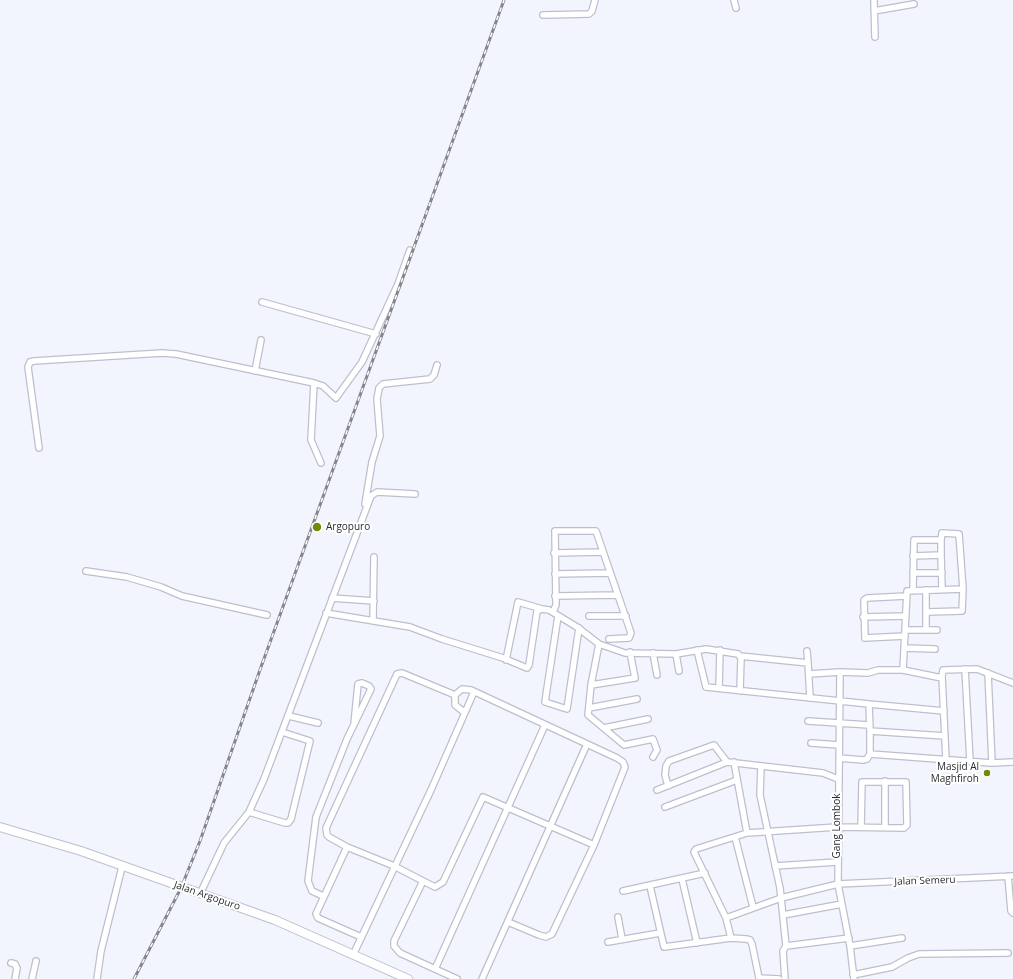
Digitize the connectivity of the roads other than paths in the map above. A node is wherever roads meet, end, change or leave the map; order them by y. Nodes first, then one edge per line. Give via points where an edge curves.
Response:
1 (595, 0) edge
2 (734, 0) edge
3 (874, 0) edge
4 (914, 4) dead end
5 (736, 8) dead end
6 (874, 11) junction
7 (544, 15) dead end
8 (875, 37) dead end
9 (410, 250) dead end
10 (262, 302) dead end
11 (376, 334) junction
12 (261, 340) dead end
13 (437, 364) dead end
14 (255, 371) junction
15 (314, 383) junction
16 (39, 448) dead end
17 (321, 463) dead end
18 (415, 494) dead end
19 (363, 516) junction
20 (941, 540) junction
21 (603, 552) junction
22 (554, 553) junction
23 (941, 555) junction
24 (913, 556) junction
25 (374, 557) dead end
26 (86, 571) dead end
27 (610, 573) junction
28 (913, 573) junction
29 (942, 573) junction
30 (555, 574) junction
31 (942, 589) junction
32 (963, 589) junction
33 (913, 590) junction
34 (926, 590) junction
35 (618, 595) junction
36 (555, 596) junction
37 (906, 596) junction
38 (332, 598) junction
39 (374, 601) junction
40 (542, 608) junction
41 (927, 612) junction
42 (326, 613) junction
43 (556, 614) junction
44 (267, 615) dead end
45 (589, 616) dead end
46 (626, 616) junction
47 (906, 616) junction
48 (863, 618) junction
49 (373, 621) junction
50 (579, 628) junction
51 (905, 630) junction
52 (926, 630) junction
53 (937, 630) dead end
54 (905, 636) junction
55 (609, 639) dead end
56 (599, 644) junction
57 (936, 649) dead end
58 (697, 650) junction
59 (720, 650) junction
60 (807, 651) dead end
61 (630, 652) junction
62 (904, 652) junction
63 (653, 653) junction
64 (676, 654) junction
65 (740, 656) junction
66 (506, 660) junction
67 (808, 663) junction
68 (965, 669) junction
69 (903, 670) junction
70 (680, 671) dead end
71 (840, 672) junction
72 (988, 673) junction
73 (809, 674) junction
74 (658, 675) dead end
75 (942, 678) junction
76 (1013, 683) edge
77 (591, 685) junction
78 (719, 688) junction
79 (740, 690) junction
80 (474, 692) junction
81 (455, 695) junction
82 (810, 698) junction
83 (637, 699) dead end
84 (841, 700) junction
85 (869, 704) junction
86 (588, 708) junction
87 (944, 711) junction
88 (464, 712) junction
89 (289, 716) junction
90 (648, 719) dead end
91 (808, 721) dead end
92 (318, 723) dead end
93 (839, 723) junction
94 (354, 724) junction
95 (544, 725) junction
96 (604, 728) junction
97 (869, 728) junction
98 (282, 732) junction
99 (945, 736) junction
100 (811, 743) dead end
101 (587, 744) junction
102 (839, 745) junction
103 (870, 754) junction
104 (653, 757) dead end
105 (839, 758) junction
106 (946, 760) junction
107 (970, 761) junction
108 (727, 762) junction
109 (734, 762) junction
110 (1013, 762) edge
111 (992, 763) junction
112 (761, 766) junction
113 (838, 769) junction
114 (823, 773) junction
115 (838, 779) junction
116 (737, 780) junction
117 (884, 781) junction
118 (668, 786) junction
119 (657, 790) dead end
120 (508, 807) junction
121 (665, 807) dead end
122 (249, 812) junction
123 (550, 826) junction
124 (861, 826) junction
125 (0, 827) edge
126 (837, 827) junction
127 (885, 828) junction
128 (767, 830) junction
129 (747, 833) junction
130 (735, 837) junction
131 (594, 845) junction
132 (347, 847) junction
133 (837, 862) junction
134 (122, 866) junction
135 (394, 866) junction
136 (775, 866) junction
137 (704, 873) junction
138 (1011, 876) edge
139 (682, 879) junction
140 (423, 881) junction
141 (838, 884) junction
142 (650, 886) junction
143 (623, 891) dead end
144 (200, 894) junction
145 (323, 896) junction
146 (781, 898) junction
147 (842, 904) junction
148 (753, 907) junction
149 (1013, 913) edge
150 (783, 915) junction
151 (618, 917) dead end
152 (726, 918) junction
153 (508, 922) junction
154 (660, 933) junction
155 (361, 937) junction
156 (731, 938) junction
157 (849, 938) junction
158 (902, 938) dead end
159 (622, 939) junction
160 (608, 942) dead end
161 (697, 943) junction
162 (786, 946) junction
163 (850, 946) junction
164 (1008, 953) dead end
165 (353, 955) junction
166 (36, 961) dead end
167 (10, 963) dead end
168 (435, 969) junction
169 (854, 977) edge
170 (15, 979) edge
171 (32, 979) edge
172 (97, 979) edge
173 (408, 979) edge
174 (457, 979) edge
175 (482, 979) edge
176 (759, 979) edge
177 (779, 979) edge
178 (785, 979) edge

1 - 7 street via 589,14
2 - 5 street
3 - 6 street
4 - 6 street
6 - 8 street
9 - 11 street
10 - 11 street
11 - 15 street via 362,362 336,398 323,386
12 - 14 street
13 - 19 street via 430,379 383,384 379,388 377,399 380,436 371,468
14 - 15 street
14 - 16 street via 216,361 162,353 30,362 28,367
15 - 17 street via 311,440
18 - 19 street via 374,493
19 - 38 street
20 - 23 street
20 - 24 street via 914,540
20 - 32 street via 942,533 959,534
21 - 22 street
21 - 22 street via 596,532 556,530
21 - 27 street
22 - 30 street
23 - 24 street
23 - 29 street
24 - 28 street
25 - 39 street
26 - 44 street via 127,577 161,586 182,596
27 - 30 street
27 - 35 street
28 - 29 street
28 - 33 street
29 - 31 street
30 - 36 street
31 - 32 street
31 - 34 street
32 - 41 street via 962,610
33 - 34 street
33 - 37 street via 907,590
34 - 41 street
35 - 36 street
35 - 46 street
36 - 43 street
37 - 47 street
37 - 48 street via 865,598
38 - 39 street
38 - 42 street
39 - 49 street
40 - 43 street
40 - 66 street via 518,602
40 - 66 street via 538,611 528,667
41 - 52 street
42 - 49 street
42 - 89 street
43 - 50 street
43 - 50 street via 545,702 567,709
45 - 46 street
46 - 55 street via 631,633 629,638
47 - 48 street
47 - 51 street
48 - 54 street via 865,638
49 - 66 street via 410,626
50 - 56 street
51 - 52 street
51 - 54 street
52 - 53 street
54 - 62 street
56 - 61 street via 616,651
56 - 77 street
57 - 62 street
58 - 59 street
58 - 64 street
58 - 78 street via 706,687
59 - 65 street
59 - 78 street
60 - 67 street
61 - 63 street
61 - 77 street via 635,678
62 - 69 street
63 - 64 street
63 - 74 street
64 - 70 street
65 - 67 street
65 - 79 street
67 - 73 street
68 - 72 street via 977,669
68 - 75 street via 945,669
68 - 107 street
69 - 71 street
69 - 75 street
71 - 73 street
71 - 84 street, Gang Lombok
72 - 76 street
72 - 111 street
73 - 82 street
75 - 87 street
77 - 86 street
78 - 79 street
79 - 82 street
80 - 81 street via 462,689
80 - 88 street
80 - 95 street
81 - 88 street via 455,706
81 - 132 street via 402,673 397,674 326,828 329,837
82 - 84 street
83 - 86 street
84 - 85 street
84 - 93 street, Gang Lombok
85 - 87 street
85 - 97 street
86 - 96 street via 588,715
87 - 99 street
88 - 135 street via 431,790
89 - 92 street
89 - 98 street
90 - 96 street
91 - 93 street
93 - 97 street
93 - 102 street, Gang Lombok
94 - 94 street via 371,689 362,683 358,684
94 - 145 street via 316,816 308,881 312,891
95 - 101 street
95 - 120 street
96 - 104 street via 624,745 653,739 657,750
97 - 99 street
97 - 103 street
98 - 122 street
98 - 122 street via 310,741 291,819 284,823
99 - 106 street
100 - 102 street
101 - 123 street
101 - 131 street via 617,758 625,767
102 - 105 street, Gang Lombok
103 - 105 street via 863,760
103 - 106 street
105 - 113 street, Gang Lombok
106 - 107 street
107 - 111 street
108 - 109 street
108 - 118 street
108 - 118 street via 714,745 669,761 665,777
109 - 112 street
109 - 116 street
110 - 111 street
112 - 114 street
112 - 128 street via 760,795
113 - 114 street
113 - 115 street, Gang Lombok
114 - 115 street
115 - 126 street, Gang Lombok
116 - 121 street
116 - 129 street
117 - 124 street via 862,782
117 - 127 street
117 - 127 street via 904,781 907,786 906,827
118 - 119 street
120 - 123 street
120 - 140 street via 483,797 443,882 435,886
120 - 168 street
122 - 144 street via 226,839
123 - 131 street
123 - 153 street
124 - 126 street
124 - 127 street
125 - 134 highway, Jalan Argopuro
126 - 128 street
126 - 133 street, Gang Lombok
128 - 129 street
128 - 136 street
129 - 130 street
130 - 137 street via 695,850
130 - 148 street
131 - 153 street via 552,934 546,937
132 - 135 street
132 - 145 street
133 - 136 street
133 - 141 street, Gang Lombok
134 - 144 highway, Jalan Argopuro
134 - 172 street
135 - 140 street
135 - 155 street
136 - 146 street
137 - 139 street
137 - 152 street
138 - 141 street, Jalan Semeru
138 - 149 street
139 - 142 street
139 - 161 street
140 - 168 street via 394,941 394,946 400,953
141 - 146 street, Jalan Semeru
141 - 147 street, Gang Lombok
142 - 143 street
142 - 154 street
144 - 165 highway, Jalan Argopuro via 275,920
145 - 155 street via 316,912 317,916
146 - 148 street, Jalan Semeru
146 - 150 street
147 - 150 street
147 - 157 street, Gang Lombok
148 - 152 street, Jalan Semeru
150 - 162 street
151 - 159 street
152 - 156 street
153 - 175 street
154 - 159 street
154 - 161 street via 664,947
155 - 165 street
156 - 161 street
156 - 176 street via 750,940
157 - 162 street
157 - 163 street, Gang Lombok
158 - 163 street
159 - 160 street
162 - 178 street via 783,951
163 - 169 street, Gang Lombok
164 - 169 street via 920,954 892,968
165 - 173 highway, Jalan Argopuro
166 - 171 street
167 - 170 street via 15,964 17,968
168 - 174 street
176 - 177 street

